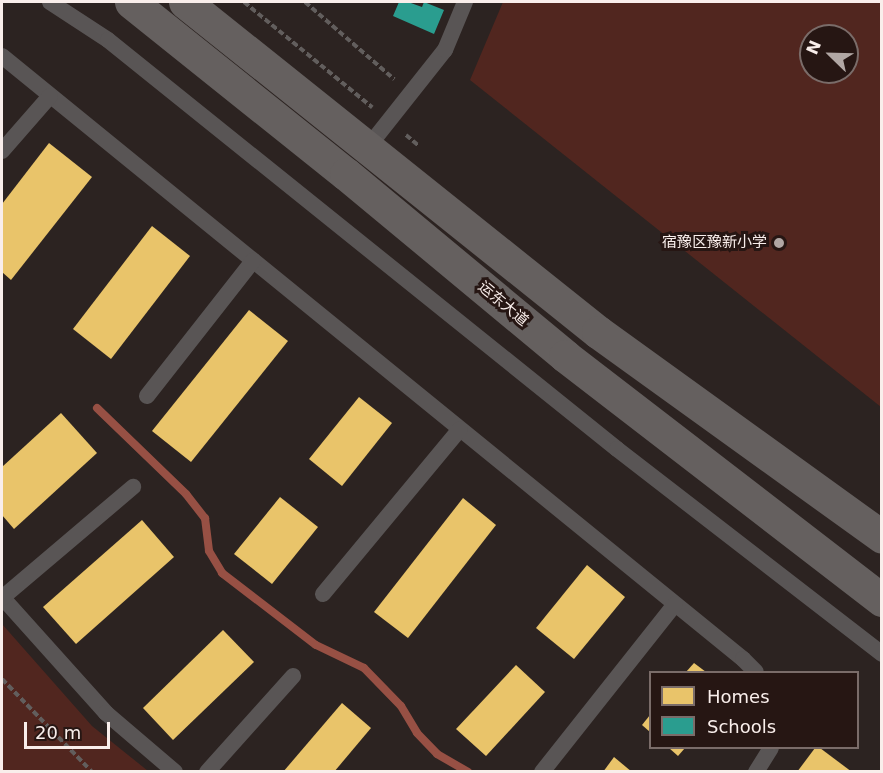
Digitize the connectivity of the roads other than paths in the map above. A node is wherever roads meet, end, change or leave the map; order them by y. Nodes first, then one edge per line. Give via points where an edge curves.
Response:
1 (50, 2) edge
2 (131, 2) edge
3 (185, 2) edge
4 (465, 2) edge
5 (2, 56) edge
6 (50, 96) junction
7 (368, 147) junction
8 (2, 151) edge
9 (254, 261) junction
10 (147, 396) dead end
11 (460, 429) junction
12 (133, 487) dead end
13 (882, 537) edge
14 (323, 594) dead end
15 (2, 598) edge
16 (882, 600) edge
17 (675, 604) junction
18 (882, 654) edge
19 (755, 671) edge
20 (293, 676) dead end
21 (770, 749) edge
22 (174, 771) edge
23 (207, 771) edge
24 (542, 771) edge
25 (756, 771) edge

1 - 18 lane via 108,40 617,449
2 - 16 main road, 运东大道 via 565,356
3 - 7 main road
4 - 7 lane via 445,50
5 - 6 lane
6 - 8 lane
6 - 9 lane
7 - 13 main road via 597,332
9 - 10 lane
9 - 11 lane
11 - 14 lane
11 - 17 lane
12 - 15 lane
15 - 22 lane via 106,713
17 - 19 lane
17 - 24 lane
20 - 23 lane
21 - 25 lane

